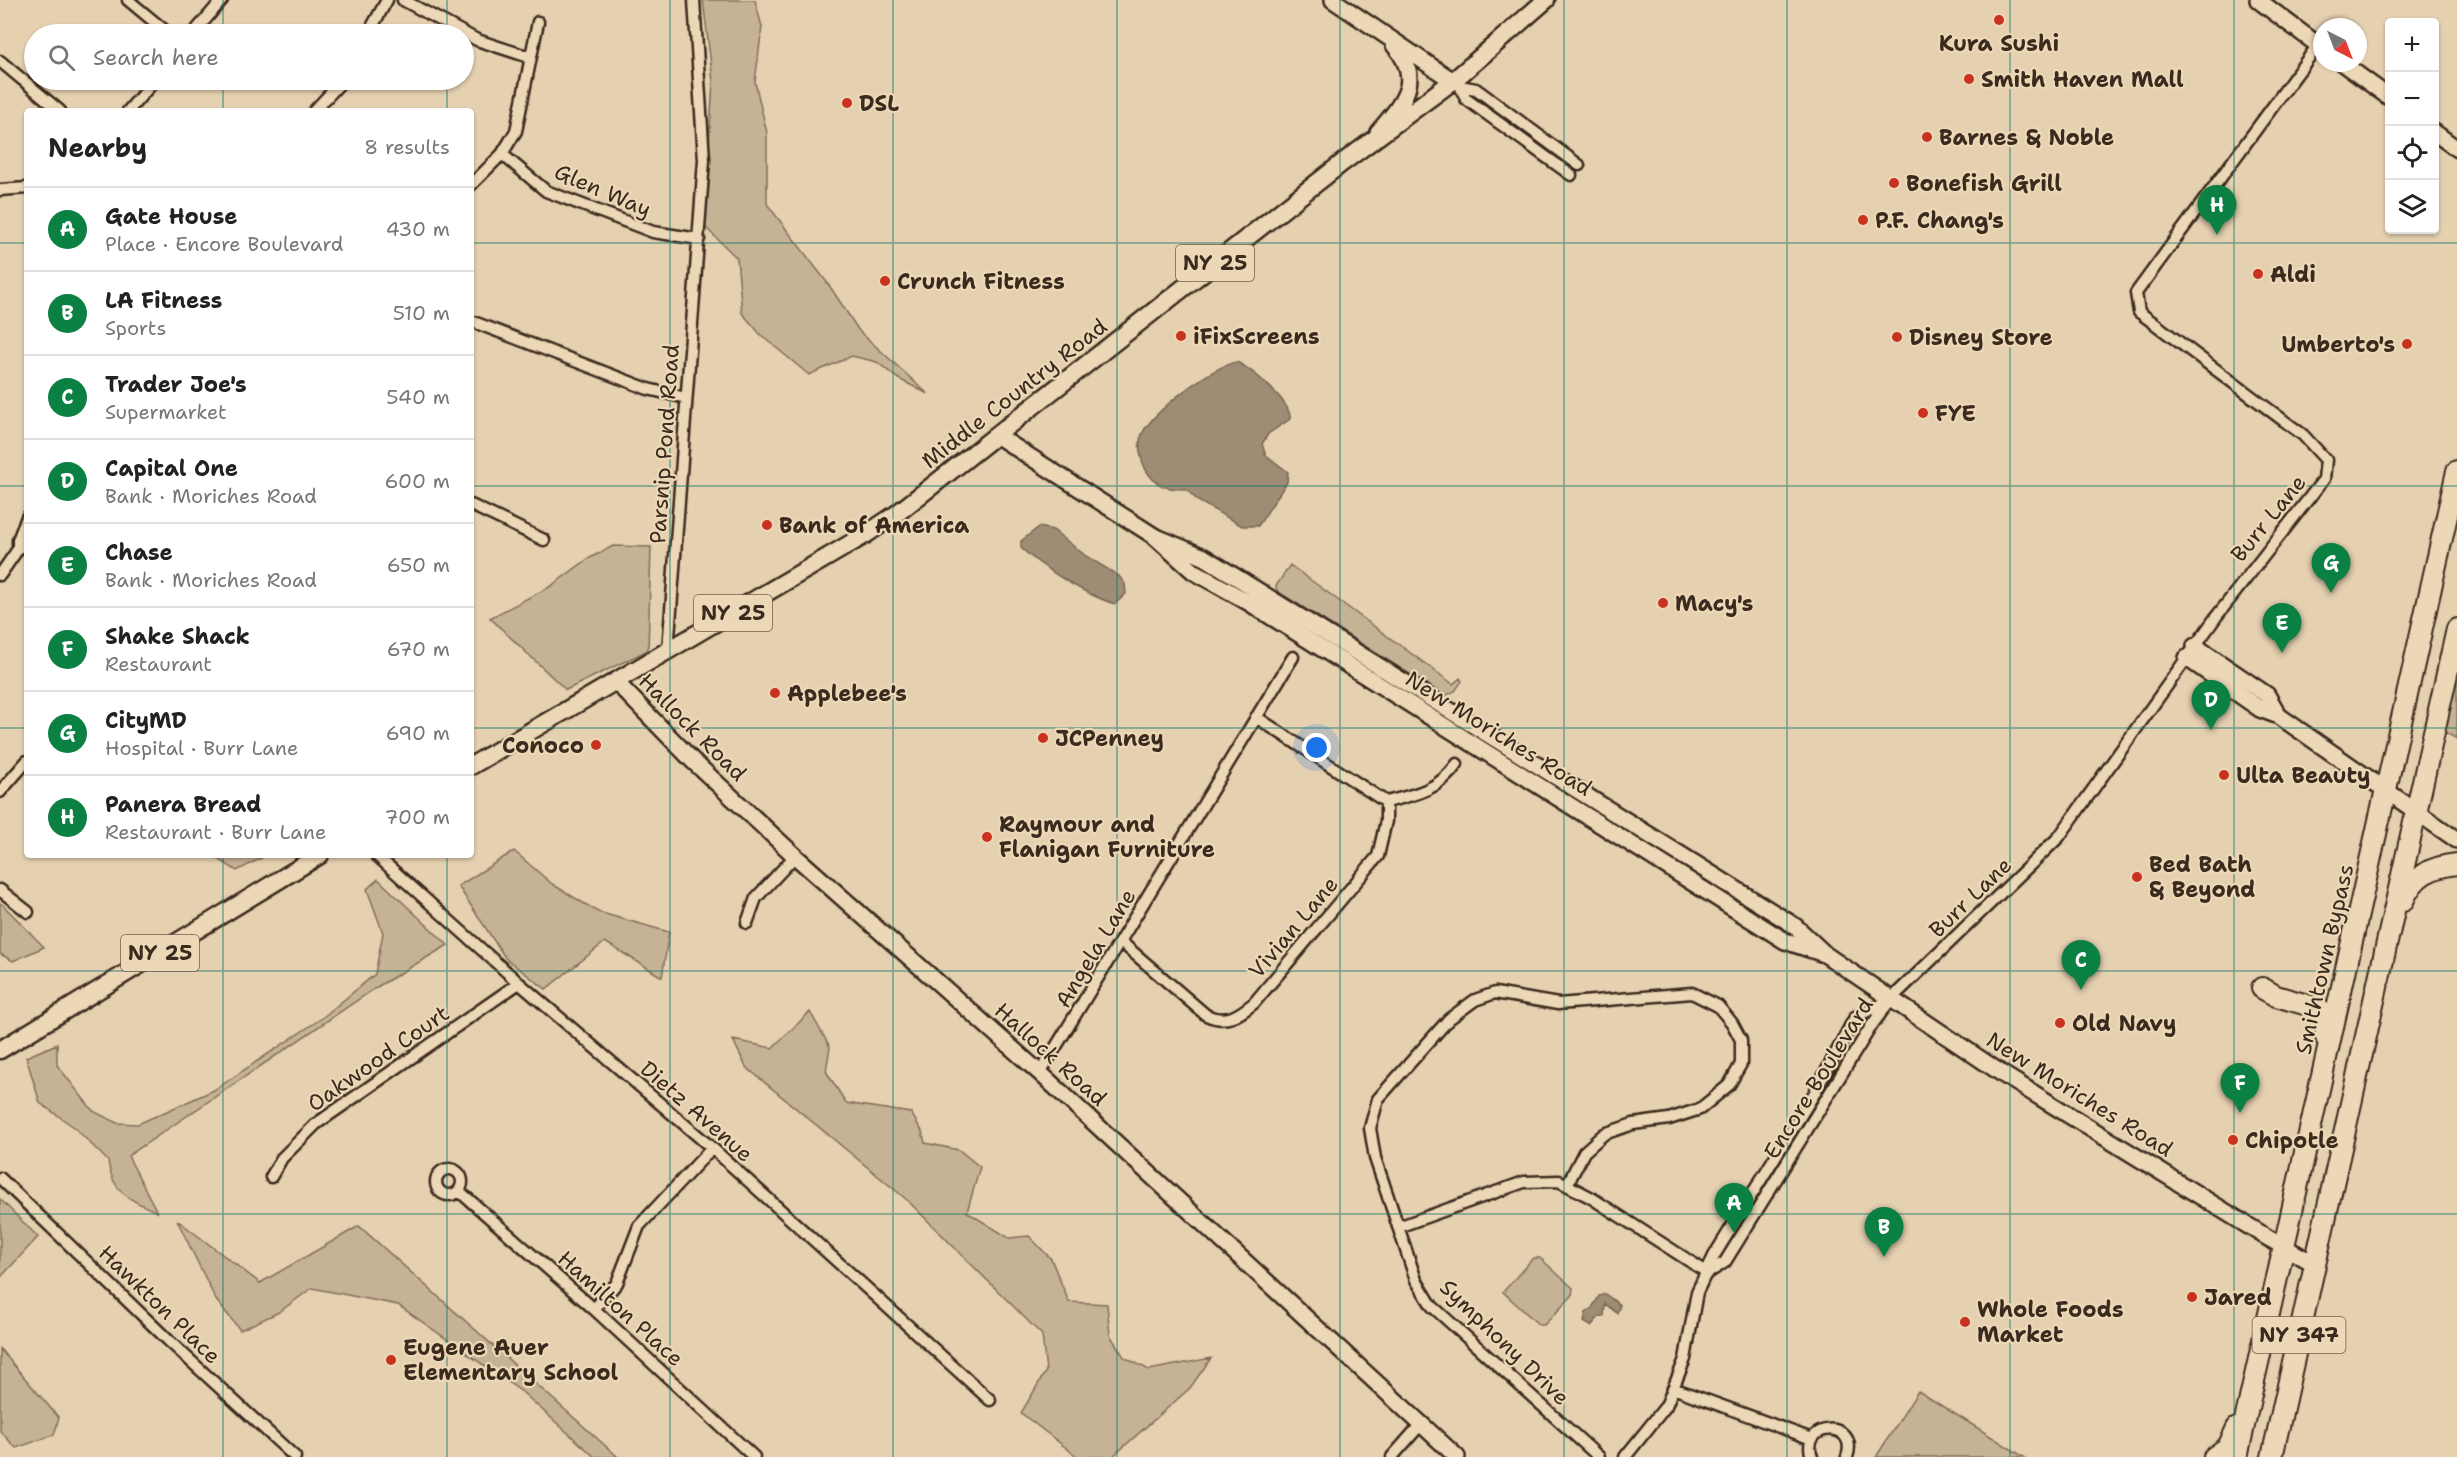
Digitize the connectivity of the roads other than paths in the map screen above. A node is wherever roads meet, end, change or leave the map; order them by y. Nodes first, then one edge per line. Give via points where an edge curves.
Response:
1 (128, 0) edge
2 (222, 0) edge
3 (387, 0) edge
4 (403, 0) edge
5 (694, 0) edge
6 (1333, 0) edge
7 (1546, 0) edge
8 (2258, 0) edge
9 (538, 22) dead end
10 (157, 24) edge
11 (202, 24) edge
12 (374, 24) edge
13 (447, 24) edge
14 (474, 38) edge
15 (1390, 40) junction
16 (2313, 42) edge
17 (2313, 56) edge
18 (529, 57) junction
19 (0, 61) edge
20 (2354, 72) edge
21 (24, 81) edge
22 (1457, 84) junction
23 (35, 90) edge
24 (146, 90) edge
25 (334, 90) edge
26 (2385, 94) edge
27 (56, 108) edge
28 (131, 108) edge
29 (317, 108) edge
30 (2439, 135) edge
31 (1368, 144) junction
32 (2457, 148) edge
33 (502, 154) junction
34 (1579, 165) dead end
35 (1571, 175) dead end
36 (474, 182) edge
37 (24, 188) edge
38 (0, 190) edge
39 (699, 239) junction
40 (474, 322) edge
41 (686, 398) junction
42 (996, 435) junction
43 (2457, 471) edge
44 (474, 506) edge
45 (24, 525) edge
46 (544, 540) dead end
47 (22, 552) edge
48 (0, 575) edge
49 (2457, 629) edge
50 (668, 651) junction
51 (2191, 652) junction
52 (1293, 657) dead end
53 (616, 682) junction
54 (1256, 717) junction
55 (24, 764) edge
56 (474, 764) edge
57 (1457, 764) dead end
58 (2387, 790) junction
59 (0, 792) edge
60 (1386, 802) junction
61 (2416, 810) junction
62 (2457, 840) edge
63 (795, 856) junction
64 (315, 858) edge
65 (379, 858) edge
66 (2457, 864) edge
67 (0, 890) edge
68 (28, 912) dead end
69 (747, 923) dead end
70 (2388, 937) junction
71 (1122, 942) junction
72 (2347, 967) junction
73 (519, 983) junction
74 (1892, 999) junction
75 (0, 1050) edge
76 (2327, 1054) junction
77 (1040, 1073) junction
78 (712, 1148) junction
79 (271, 1177) dead end
80 (0, 1178) edge
81 (1567, 1185) junction
82 (459, 1191) dead end
83 (1398, 1227) junction
84 (2284, 1248) junction
85 (2315, 1264) junction
86 (1708, 1273) junction
87 (594, 1308) junction
88 (1673, 1388) junction
89 (2251, 1399) junction
90 (990, 1400) dead end
91 (1421, 1424) junction
92 (1812, 1439) junction
93 (295, 1457) edge
94 (754, 1457) edge
95 (1392, 1457) edge
96 (1457, 1457) edge
97 (1599, 1457) edge
98 (1624, 1457) edge
99 (1812, 1457) edge
100 (1847, 1457) edge
101 (2214, 1457) edge
102 (2237, 1457) edge
103 (2272, 1457) edge

1 - 10 street
2 - 11 street
3 - 12 street
4 - 13 street
5 - 39 street, Parsnip Pond Road via 704,160
6 - 15 main road
7 - 22 main road, Middle Country Road / NY 25
8 - 16 main road
9 - 18 street
14 - 18 street
15 - 22 main road
15 - 31 main road via 1402,54 1408,88 1404,101
17 - 51 street, Burr Lane via 2136,293 2139,312 2303,435 2326,460 2324,479 2251,569
18 - 33 street via 519,120
19 - 21 street
20 - 26 main road
22 - 31 main road, Middle Country Road / NY 25
22 - 34 street via 1476,89
22 - 35 street via 1466,99
23 - 27 street
24 - 28 street
25 - 29 street
30 - 32 main road
31 - 42 main road, Middle Country Road / NY 25
33 - 36 street
33 - 39 street, Glen Way via 546,190 653,232
37 - 38 street
39 - 41 street, Parsnip Pond Road
40 - 41 street via 648,389
41 - 50 street, Parsnip Pond Road
42 - 50 main road, Middle Country Road / NY 25 via 865,535
42 - 74 main road, New Moriches Road via 1154,536 1204,557 1794,926 1826,955
43 - 58 highway, Smithtown Bypass / NY 347
44 - 46 street
45 - 47 street via 18,540
47 - 48 street
49 - 61 highway, NY 347
50 - 53 main road, Middle Country Road / NY 25
51 - 58 main road via 2260,709 2279,716
51 - 74 street, Burr Lane via 2059,837
52 - 54 street, Angela Lane
53 - 56 main road, Middle Country Road / NY 25
53 - 63 main road, Hallock Road
54 - 60 street
54 - 71 street, Angela Lane
55 - 59 street
57 - 60 street via 1435,787
58 - 61 main road
58 - 72 highway, Smithtown Bypass / NY 347
60 - 71 street, Vivian Lane via 1378,856 1239,1016 1222,1020 1206,1015
61 - 62 main road
61 - 70 highway, NY 347
63 - 69 street via 756,898
63 - 77 main road, Hallock Road
64 - 75 main road, NY 25
65 - 73 street, Dietz Avenue
66 - 70 highway via 2437,867 2415,880
67 - 68 street
70 - 85 highway, NY 347
71 - 77 street, Angela Lane
72 - 76 highway, Smithtown Bypass / NY 347
72 - 76 highway via 2328,992 2321,994 2262,988 2321,1010
73 - 78 street, Dietz Avenue
73 - 79 street, Oakwood Court via 316,1124 282,1158
74 - 84 main road, New Moriches Road via 2004,1075
74 - 86 street, Encore Boulevard via 1725,1262
74 - 86 street, Encore Boulevard via 1856,1017 1814,1094 1715,1254
76 - 84 highway, Smithtown Bypass / NY 347
77 - 91 main road, Hallock Road
78 - 87 street via 639,1226 617,1283
78 - 90 street, Dietz Avenue
80 - 93 street, Hawkton Place
81 - 83 street via 1559,1181 1524,1182
81 - 83 street, Symphony Drive via 1584,1152 1604,1134 1700,1109 1729,1084 1741,1064 1741,1040 1718,1006 1692,993 1569,1004 1494,993 1474,1000 1449,1019 1378,1099 1370,1128 1375,1158
81 - 86 street
82 - 87 street, Hamilton Place
83 - 97 street, Symphony Drive via 1416,1280 1432,1306
84 - 85 main road, New Moriches Road
84 - 89 highway, Smithtown Bypass / NY 347
85 - 103 highway, NY 347
86 - 88 street, Encore Boulevard via 1697,1292 1685,1359
87 - 94 street, Hamilton Place
88 - 92 street
88 - 98 street, Encore Boulevard via 1666,1406
89 - 101 highway via 2228,1447
89 - 102 highway, Smithtown Bypass / NY 347
91 - 95 street
91 - 96 main road, Hallock Road
92 - 99 street
92 - 100 street via 1828,1429 1840,1432 1848,1443

